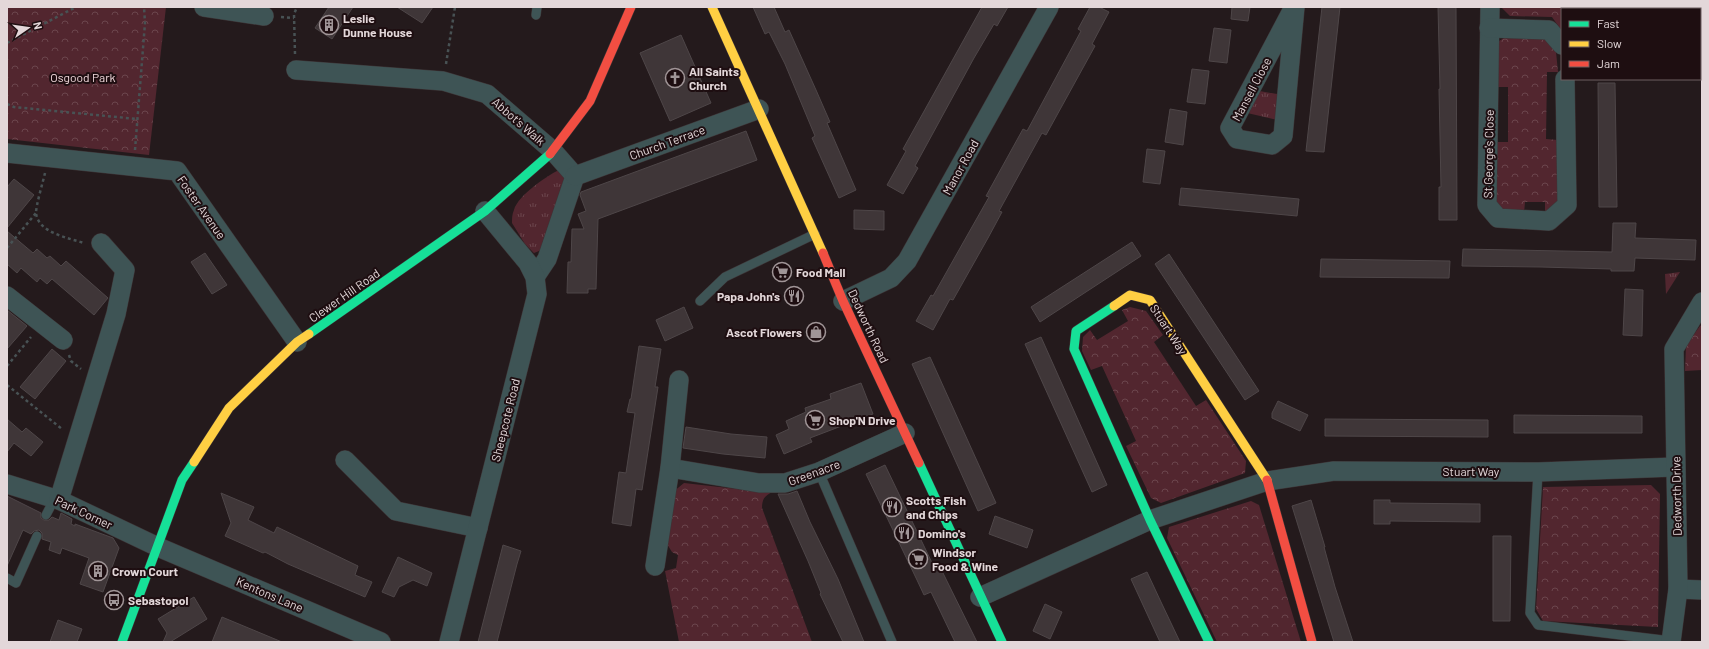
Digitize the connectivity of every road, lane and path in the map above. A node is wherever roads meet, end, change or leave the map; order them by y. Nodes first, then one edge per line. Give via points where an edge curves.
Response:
1 (76, 7) edge
2 (144, 7) edge
3 (204, 7) edge
4 (297, 7) edge
5 (455, 7) edge
6 (631, 7) edge
7 (706, 7) edge
8 (712, 7) edge
9 (1049, 7) edge
10 (1294, 7) edge
11 (1490, 7) edge
12 (264, 16) dead end
13 (717, 19) junction
14 (1489, 28) junction
15 (7, 43) edge
16 (1561, 43) edge
17 (296, 70) joint
18 (1566, 80) edge
19 (443, 81) junction
20 (7, 104) edge
21 (759, 109) junction
22 (137, 119) junction
23 (553, 151) junction
24 (7, 152) edge
25 (49, 157) junction
26 (133, 166) junction
27 (575, 176) junction
28 (485, 211) junction
29 (36, 213) junction
30 (815, 234) junction
31 (102, 245) joint
32 (7, 248) edge
33 (535, 277) junction
34 (7, 296) edge
35 (843, 300) junction
36 (700, 302) dead end
37 (1701, 305) edge
38 (42, 324) junction
39 (63, 340) joint
40 (297, 342) junction
41 (7, 366) edge
42 (95, 380) junction
43 (679, 380) dead end
44 (7, 385) edge
45 (63, 430) dead end
46 (905, 433) junction
47 (345, 460) dead end
48 (1675, 466) junction
49 (670, 468) junction
50 (819, 472) junction
51 (1538, 472) junction
52 (1267, 481) junction
53 (7, 484) edge
54 (57, 499) junction
55 (46, 515) dead end
56 (1150, 520) junction
57 (478, 528) junction
58 (37, 536) dead end
59 (158, 547) junction
60 (654, 566) dead end
61 (7, 578) edge
62 (1678, 589) junction
63 (1702, 590) edge
64 (980, 597) junction
65 (1671, 641) edge
66 (122, 642) edge
67 (381, 642) edge
68 (448, 642) edge
69 (892, 642) edge
70 (1002, 642) edge
71 (1209, 642) edge
72 (1312, 642) edge

1 - 15 path
2 - 22 path
3 - 12 street
4 - 17 path via 294,14
5 - 19 path
6 - 23 street, Clewer Hill Road via 590,101
7 - 13 street, Dedworth Road
8 - 13 street, Dedworth Road
9 - 35 street, Manor Road via 907,261 891,278
10 - 10 street, Mansell Close via 1283,136 1272,145 1237,138 1230,128
11 - 14 street, St George's Close
13 - 21 street, Dedworth Road
14 - 16 street via 1550,30
14 - 18 street, St George's Close via 1487,205 1498,218 1549,221 1567,205
17 - 19 street, Abbot's Walk
19 - 23 street, Abbot's Walk via 487,94
20 - 22 path via 14,107
21 - 27 street, Church Terrace
21 - 30 street, Dedworth Road
22 - 26 path
23 - 27 street, Abbot's Walk
23 - 28 street, Clewer Hill Road
24 - 25 street, Foster Avenue
25 - 26 street, Foster Avenue
25 - 29 path
26 - 40 street, Foster Avenue via 176,171
27 - 33 street via 547,259
28 - 33 street, Sheepcote Road via 528,262
28 - 40 street, Clewer Hill Road
29 - 31 path via 40,223 55,234
29 - 32 path
30 - 35 street, Dedworth Road
30 - 36 lane via 725,277
31 - 42 street via 125,270 116,314
33 - 57 street, Sheepcote Road via 536,294
34 - 38 street
35 - 46 street, Dedworth Road
37 - 48 street, Dedworth Drive via 1674,349
38 - 39 street
38 - 41 path
39 - 42 path via 71,361
40 - 59 street, Clewer Hill Road via 229,408 182,480
42 - 54 street
43 - 49 street
44 - 45 path
46 - 50 street, Greenacre
46 - 64 street, Dedworth Road
47 - 57 street via 396,511
48 - 51 street, Stuart Way
48 - 62 street, Dedworth Drive
49 - 50 street, Greenacre via 759,483 785,483
49 - 60 street
50 - 69 lane
51 - 52 street, Stuart Way via 1334,471
51 - 65 lane via 1530,613 1538,625
52 - 56 street, Stuart Way
52 - 56 street, Stuart Way via 1150,300 1130,295 1076,331 1074,349
52 - 72 street
53 - 54 street, Park Corner
54 - 55 lane
54 - 59 street, Park Corner
56 - 64 street, Stuart Way
56 - 71 street
57 - 68 street, Sheepcote Road
58 - 61 lane via 16,583
59 - 66 street, Clewer Hill Road
59 - 67 street, Kentons Lane
62 - 63 street
62 - 65 street, Dedworth Drive
64 - 70 street, Dedworth Road

